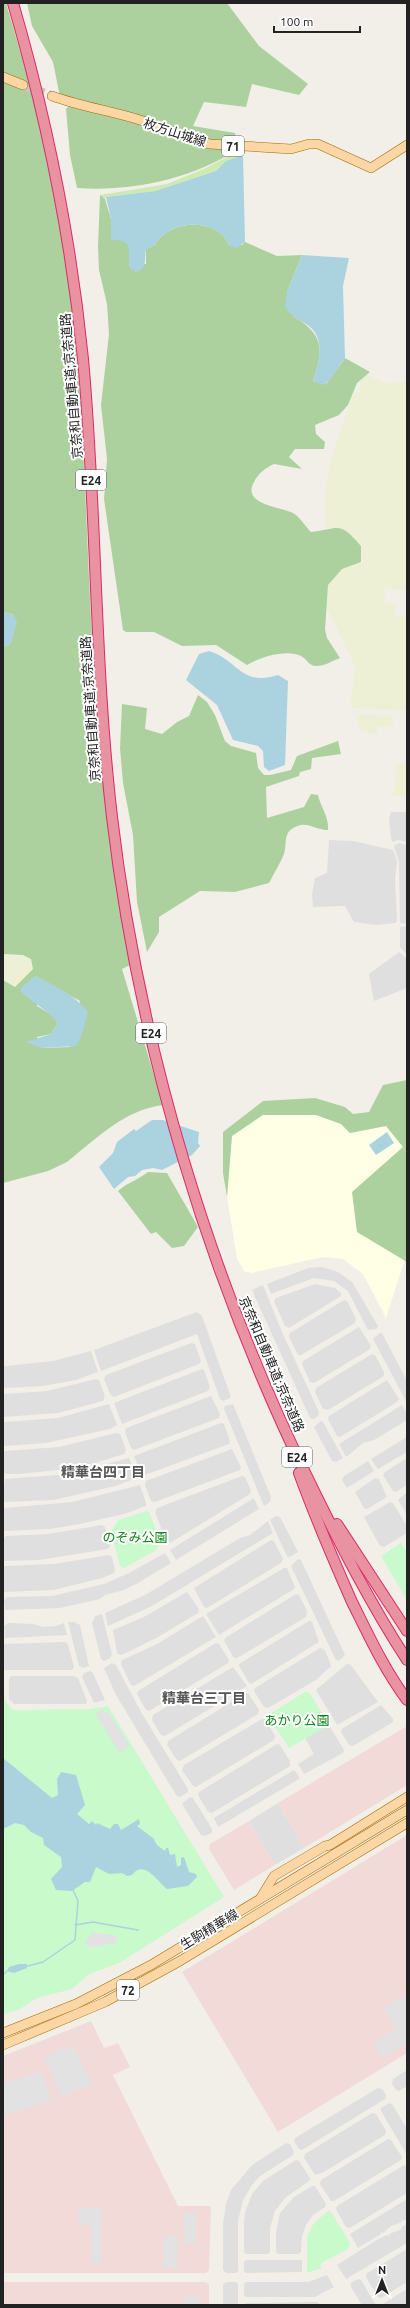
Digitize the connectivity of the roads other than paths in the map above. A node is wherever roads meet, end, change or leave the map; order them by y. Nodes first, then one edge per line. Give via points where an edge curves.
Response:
1 (13, 3) edge
2 (16, 3) edge
3 (3, 77) edge
4 (23, 85) tunnel mouth
5 (52, 96) tunnel mouth
6 (407, 145) edge
7 (136, 963) junction
8 (212, 1243) junction
9 (271, 1400) junction
10 (331, 1516) junction
11 (407, 1631) edge
12 (407, 1653) edge
13 (407, 1660) edge
14 (407, 1700) edge
15 (407, 1797) edge
16 (407, 1810) edge
17 (407, 1823) edge
18 (353, 1830) junction
19 (347, 1846) junction
20 (260, 1899) junction
21 (3, 2033) edge
22 (3, 2045) edge

1 - 7 highway, 京奈和自動車道;京奈道路 / E24 via 32,68 55,168 68,235 78,313 88,422 99,653 108,772 120,880
2 - 7 highway, 京奈和自動車道;京奈道路 / E24 via 52,137 66,205 82,309 90,398 105,704
3 - 4 main road
5 - 6 main road, 枚方山城線 / 71 via 143,121 210,144 292,149 318,144 371,168
7 - 8 highway, 京奈和自動車道;京奈道路 / E24 via 168,1102
8 - 9 highway, 京奈和自動車道;京奈道路 / E24 via 230,1300
8 - 10 highway, 京奈和自動車道;京奈道路 / E24 via 289,1430
9 - 13 highway, 京奈和自動車道;京奈道路 / E24 via 334,1530
9 - 14 highway via 325,1543 377,1654
10 - 11 highway
10 - 12 highway, 京奈和自動車道;京奈道路 / E24
15 - 18 main road
16 - 19 main road, 生駒精華線 / 72
17 - 22 main road, 生駒精華線 / 72 via 180,1961 105,2002
18 - 19 main road
18 - 20 main road via 274,1876
19 - 20 main road, 生駒精華線 / 72
20 - 21 main road, 生駒精華線 / 72 via 151,1965 76,2004

